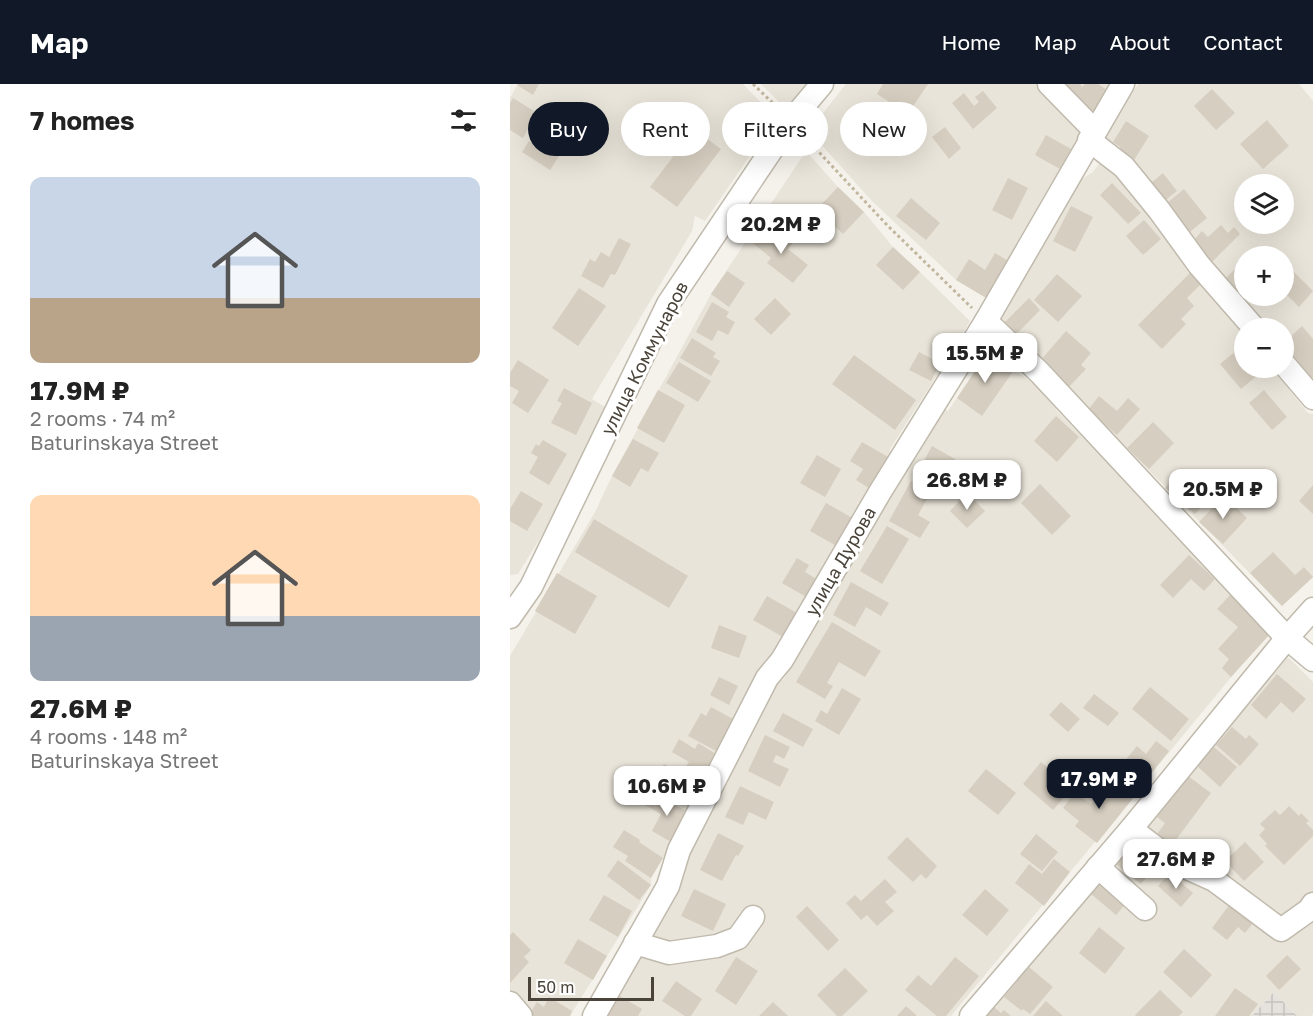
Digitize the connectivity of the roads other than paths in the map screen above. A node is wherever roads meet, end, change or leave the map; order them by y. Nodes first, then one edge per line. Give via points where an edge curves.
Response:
1 (822, 84) edge
2 (1049, 84) edge
3 (1123, 84) edge
4 (1092, 136) junction
5 (1245, 318) edge
6 (986, 321) junction
7 (1294, 376) edge
8 (1313, 398) edge
9 (1313, 609) edge
10 (510, 617) edge
11 (1287, 638) junction
12 (1313, 660) edge
13 (1131, 829) junction
14 (1098, 867) junction
15 (1313, 904) edge
16 (1146, 909) dead end
17 (753, 917) dead end
18 (635, 943) junction
19 (510, 1003) edge
20 (521, 1016) edge
21 (594, 1016) edge
22 (971, 1016) edge

1 - 10 street, улица Коммунаров via 790,121 668,304 531,587
2 - 4 street
3 - 4 street, улица Дурова
4 - 5 street via 1124,167
4 - 6 street, улица Дурова
6 - 11 street
6 - 18 street, улица Дурова via 782,660 767,678 679,850 668,886
7 - 8 street
9 - 11 street
11 - 12 street
11 - 13 street
13 - 14 street
13 - 15 street via 1176,862 1214,880 1281,930
14 - 16 street
14 - 22 street
17 - 18 street via 738,938 717,946 669,953
18 - 21 street, улица Дурова
19 - 20 street

